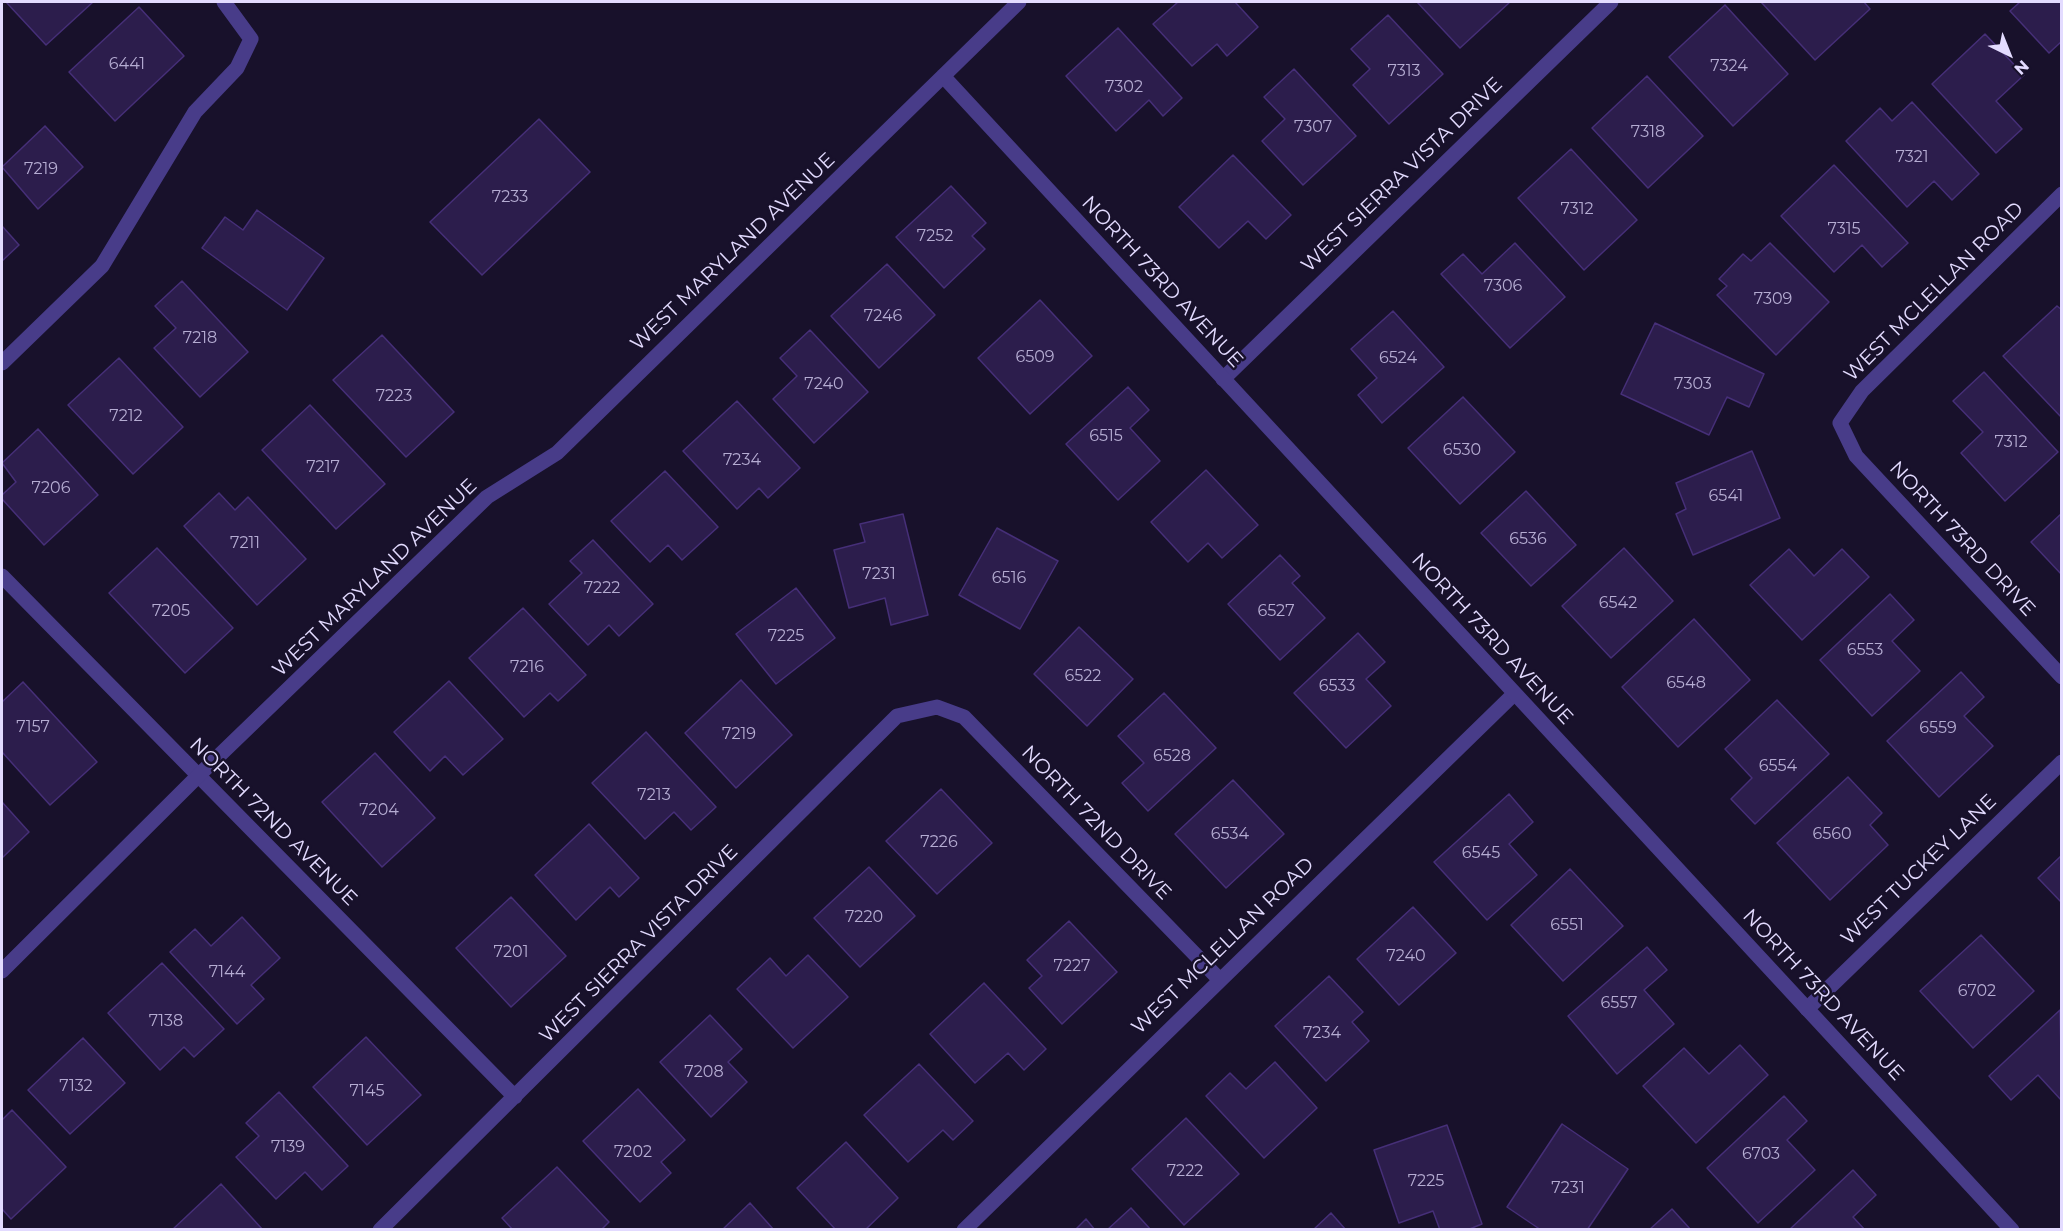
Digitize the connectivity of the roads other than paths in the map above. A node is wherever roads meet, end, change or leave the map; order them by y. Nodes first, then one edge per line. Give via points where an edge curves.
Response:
1 (224, 2) edge
2 (1019, 2) edge
3 (1611, 2) edge
4 (943, 76) junction
5 (2061, 194) edge
6 (2, 363) edge
7 (1223, 380) junction
8 (1840, 423) joint
9 (2, 576) edge
10 (2061, 677) edge
11 (1514, 694) junction
12 (937, 706) joint
13 (2061, 762) edge
14 (198, 776) junction
15 (2, 971) edge
16 (1219, 979) junction
17 (1807, 1009) junction
18 (515, 1096) junction
19 (380, 1230) edge
20 (964, 1230) edge
21 (2012, 1230) edge

1 - 6 street via 251,39 237,68 195,112 102,266
2 - 4 street, WEST MARYLAND AVENUE
3 - 7 street, WEST SIERRA VISTA DRIVE
4 - 7 street, NORTH 73RD AVENUE
4 - 14 street, WEST MARYLAND AVENUE via 557,453 487,497
5 - 8 street, WEST MCLELLAN ROAD via 1862,391
7 - 11 street, NORTH 73RD AVENUE
8 - 10 street, NORTH 73RD DRIVE via 1856,456
9 - 14 street, NORTH 72ND AVENUE
11 - 16 street, WEST MCLELLAN ROAD
11 - 17 street, NORTH 73RD AVENUE
12 - 16 street, NORTH 72ND DRIVE via 964,717
12 - 18 street, WEST SIERRA VISTA DRIVE via 897,716
13 - 17 street, WEST TUCKEY LANE
14 - 15 street, WEST MARYLAND AVENUE
14 - 18 street, NORTH 72ND AVENUE
16 - 20 street, WEST MCLELLAN ROAD
17 - 21 street, NORTH 73RD AVENUE
18 - 19 street, WEST SIERRA VISTA DRIVE

